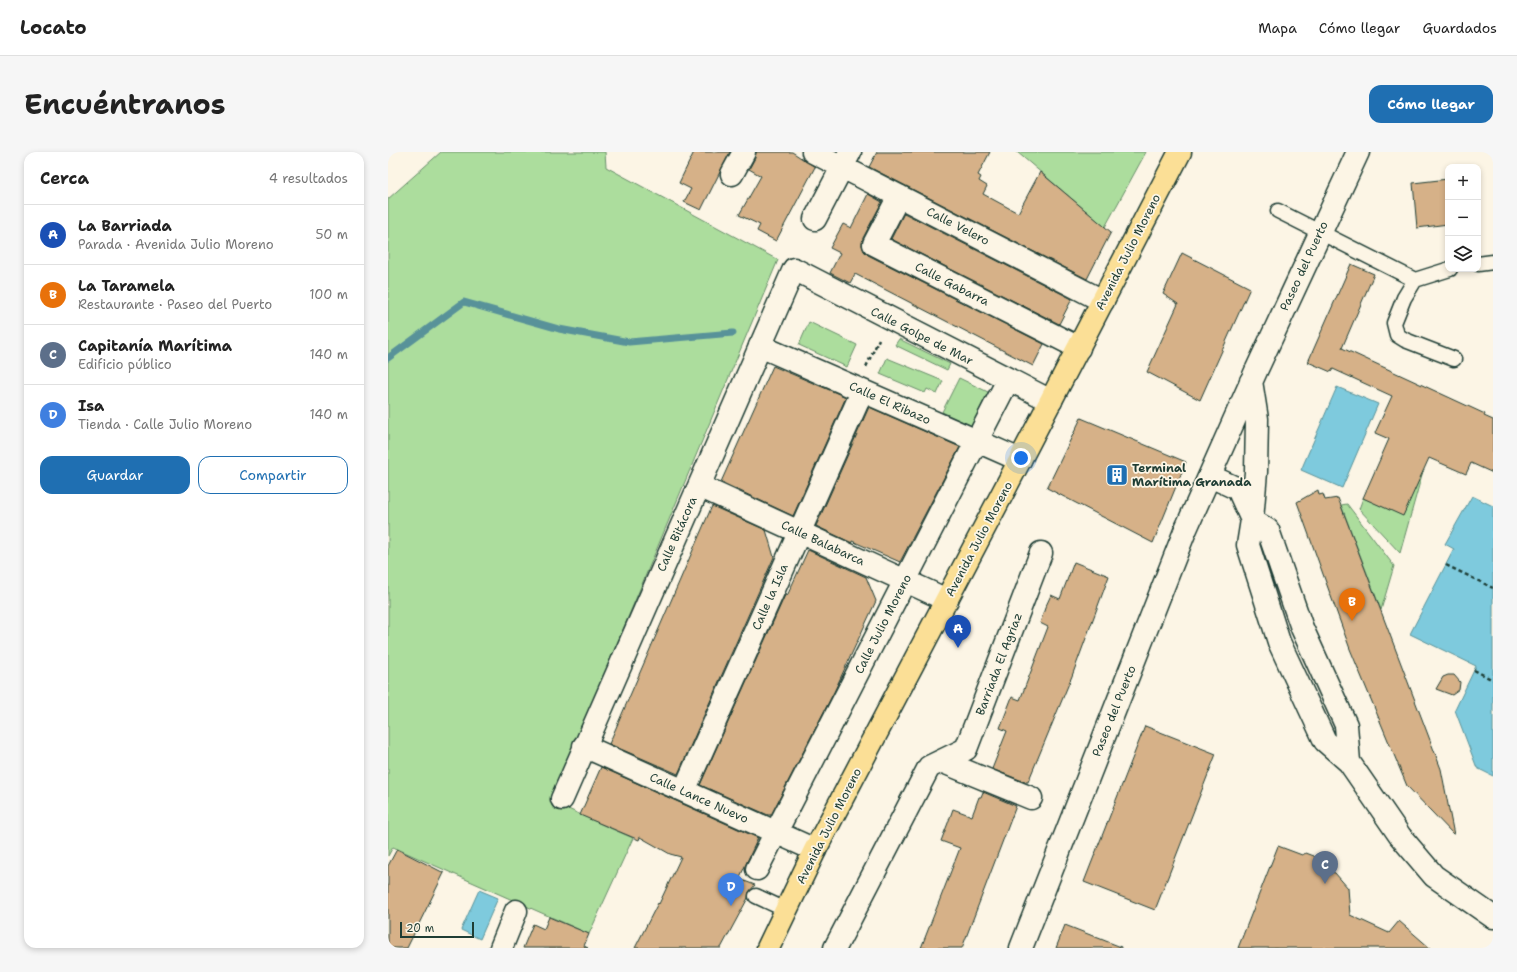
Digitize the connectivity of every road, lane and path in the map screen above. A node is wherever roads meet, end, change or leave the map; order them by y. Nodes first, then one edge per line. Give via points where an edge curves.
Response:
1 (744, 152) edge
2 (813, 152) edge
3 (1180, 152) edge
4 (1358, 152) edge
5 (846, 160) edge
6 (732, 174) dead end
7 (899, 196) junction
8 (1278, 211) dead end
9 (816, 219) dead end
10 (1320, 232) junction
11 (1493, 262) edge
12 (1481, 264) edge
13 (794, 269) joint
14 (1445, 271) edge
15 (1415, 280) junction
16 (1103, 301) junction
17 (888, 319) junction
18 (760, 346) junction
19 (1079, 348) junction
20 (1454, 359) dead end
21 (1008, 380) junction
22 (1251, 381) junction
23 (857, 396) junction
24 (1051, 401) junction
25 (977, 441) junction
26 (1020, 460) junction
27 (1210, 476) junction
28 (699, 486) junction
29 (1252, 520) junction
30 (800, 532) junction
31 (1041, 553) dead end
32 (1446, 565) dead end
33 (905, 581) junction
34 (1493, 588) edge
35 (947, 600) junction
36 (1474, 670) dead end
37 (1493, 680) edge
38 (584, 746) junction
39 (941, 761) junction
40 (684, 791) junction
41 (1031, 798) dead end
42 (562, 799) dead end
43 (776, 832) junction
44 (815, 850) junction
45 (757, 869) dead end
46 (756, 896) dead end
47 (786, 910) junction
48 (516, 911) dead end
49 (1493, 917) edge
50 (501, 948) edge
51 (768, 948) edge
52 (835, 948) edge
53 (1021, 948) edge

1 - 6 street
2 - 5 street, Calle Velero
3 - 16 highway, Avenida Julio Moreno
4 - 10 street, Paseo del Puerto
5 - 7 street, Calle Velero
5 - 9 street
7 - 16 street, Calle Velero
7 - 19 street, Calle Gabarra via 874,244
8 - 10 lane
10 - 15 lane
10 - 22 street, Paseo del Puerto
11 - 12 lane
13 - 17 street, Calle Golpe de Mar
13 - 18 street, Calle Bitácora
14 - 15 lane
15 - 20 lane via 1394,323 1397,335
16 - 19 highway, Avenida Julio Moreno
17 - 21 street, Calle Golpe de Mar
17 - 23 path
18 - 23 street, Calle El Ribazo
18 - 28 street, Calle Bitácora
19 - 24 highway, Avenida Julio Moreno
21 - 24 street, Calle Golpe de Mar
21 - 25 street, Calle Julio Moreno
22 - 27 street, Paseo del Puerto
22 - 29 street via 1257,420
23 - 25 street, Calle El Ribazo
23 - 30 street, Calle la Isla
24 - 26 highway, Avenida Julio Moreno
25 - 26 street, Calle El Ribazo
25 - 33 street, Calle Julio Moreno
26 - 35 highway, Avenida Julio Moreno
27 - 29 street via 1238,489
27 - 53 street, Paseo del Puerto via 1185,531
28 - 30 street, Calle Balabarca
28 - 38 street, Calle Bitácora
29 - 49 street via 1248,545 1279,642 1325,740 1349,762 1400,836 1434,876
30 - 33 street, Calle Balabarca
30 - 40 street, Calle la Isla
31 - 39 street, Barriada El Agriaz via 966,749
32 - 34 path
33 - 35 street, Calle Balabarca
33 - 43 street, Calle Julio Moreno
35 - 44 highway, Avenida Julio Moreno
36 - 37 path
38 - 40 street, Calle Lance Nuevo
38 - 42 street, Calle Bitácora
39 - 41 street
39 - 52 street, Barriada El Agriaz via 929,767
40 - 43 street, Calle Lance Nuevo
43 - 44 street, Calle Lance Nuevo
43 - 45 street, Calle Julio Moreno
44 - 47 highway, Avenida Julio Moreno
46 - 47 lane
47 - 51 highway, Avenida Julio Moreno
48 - 50 street

